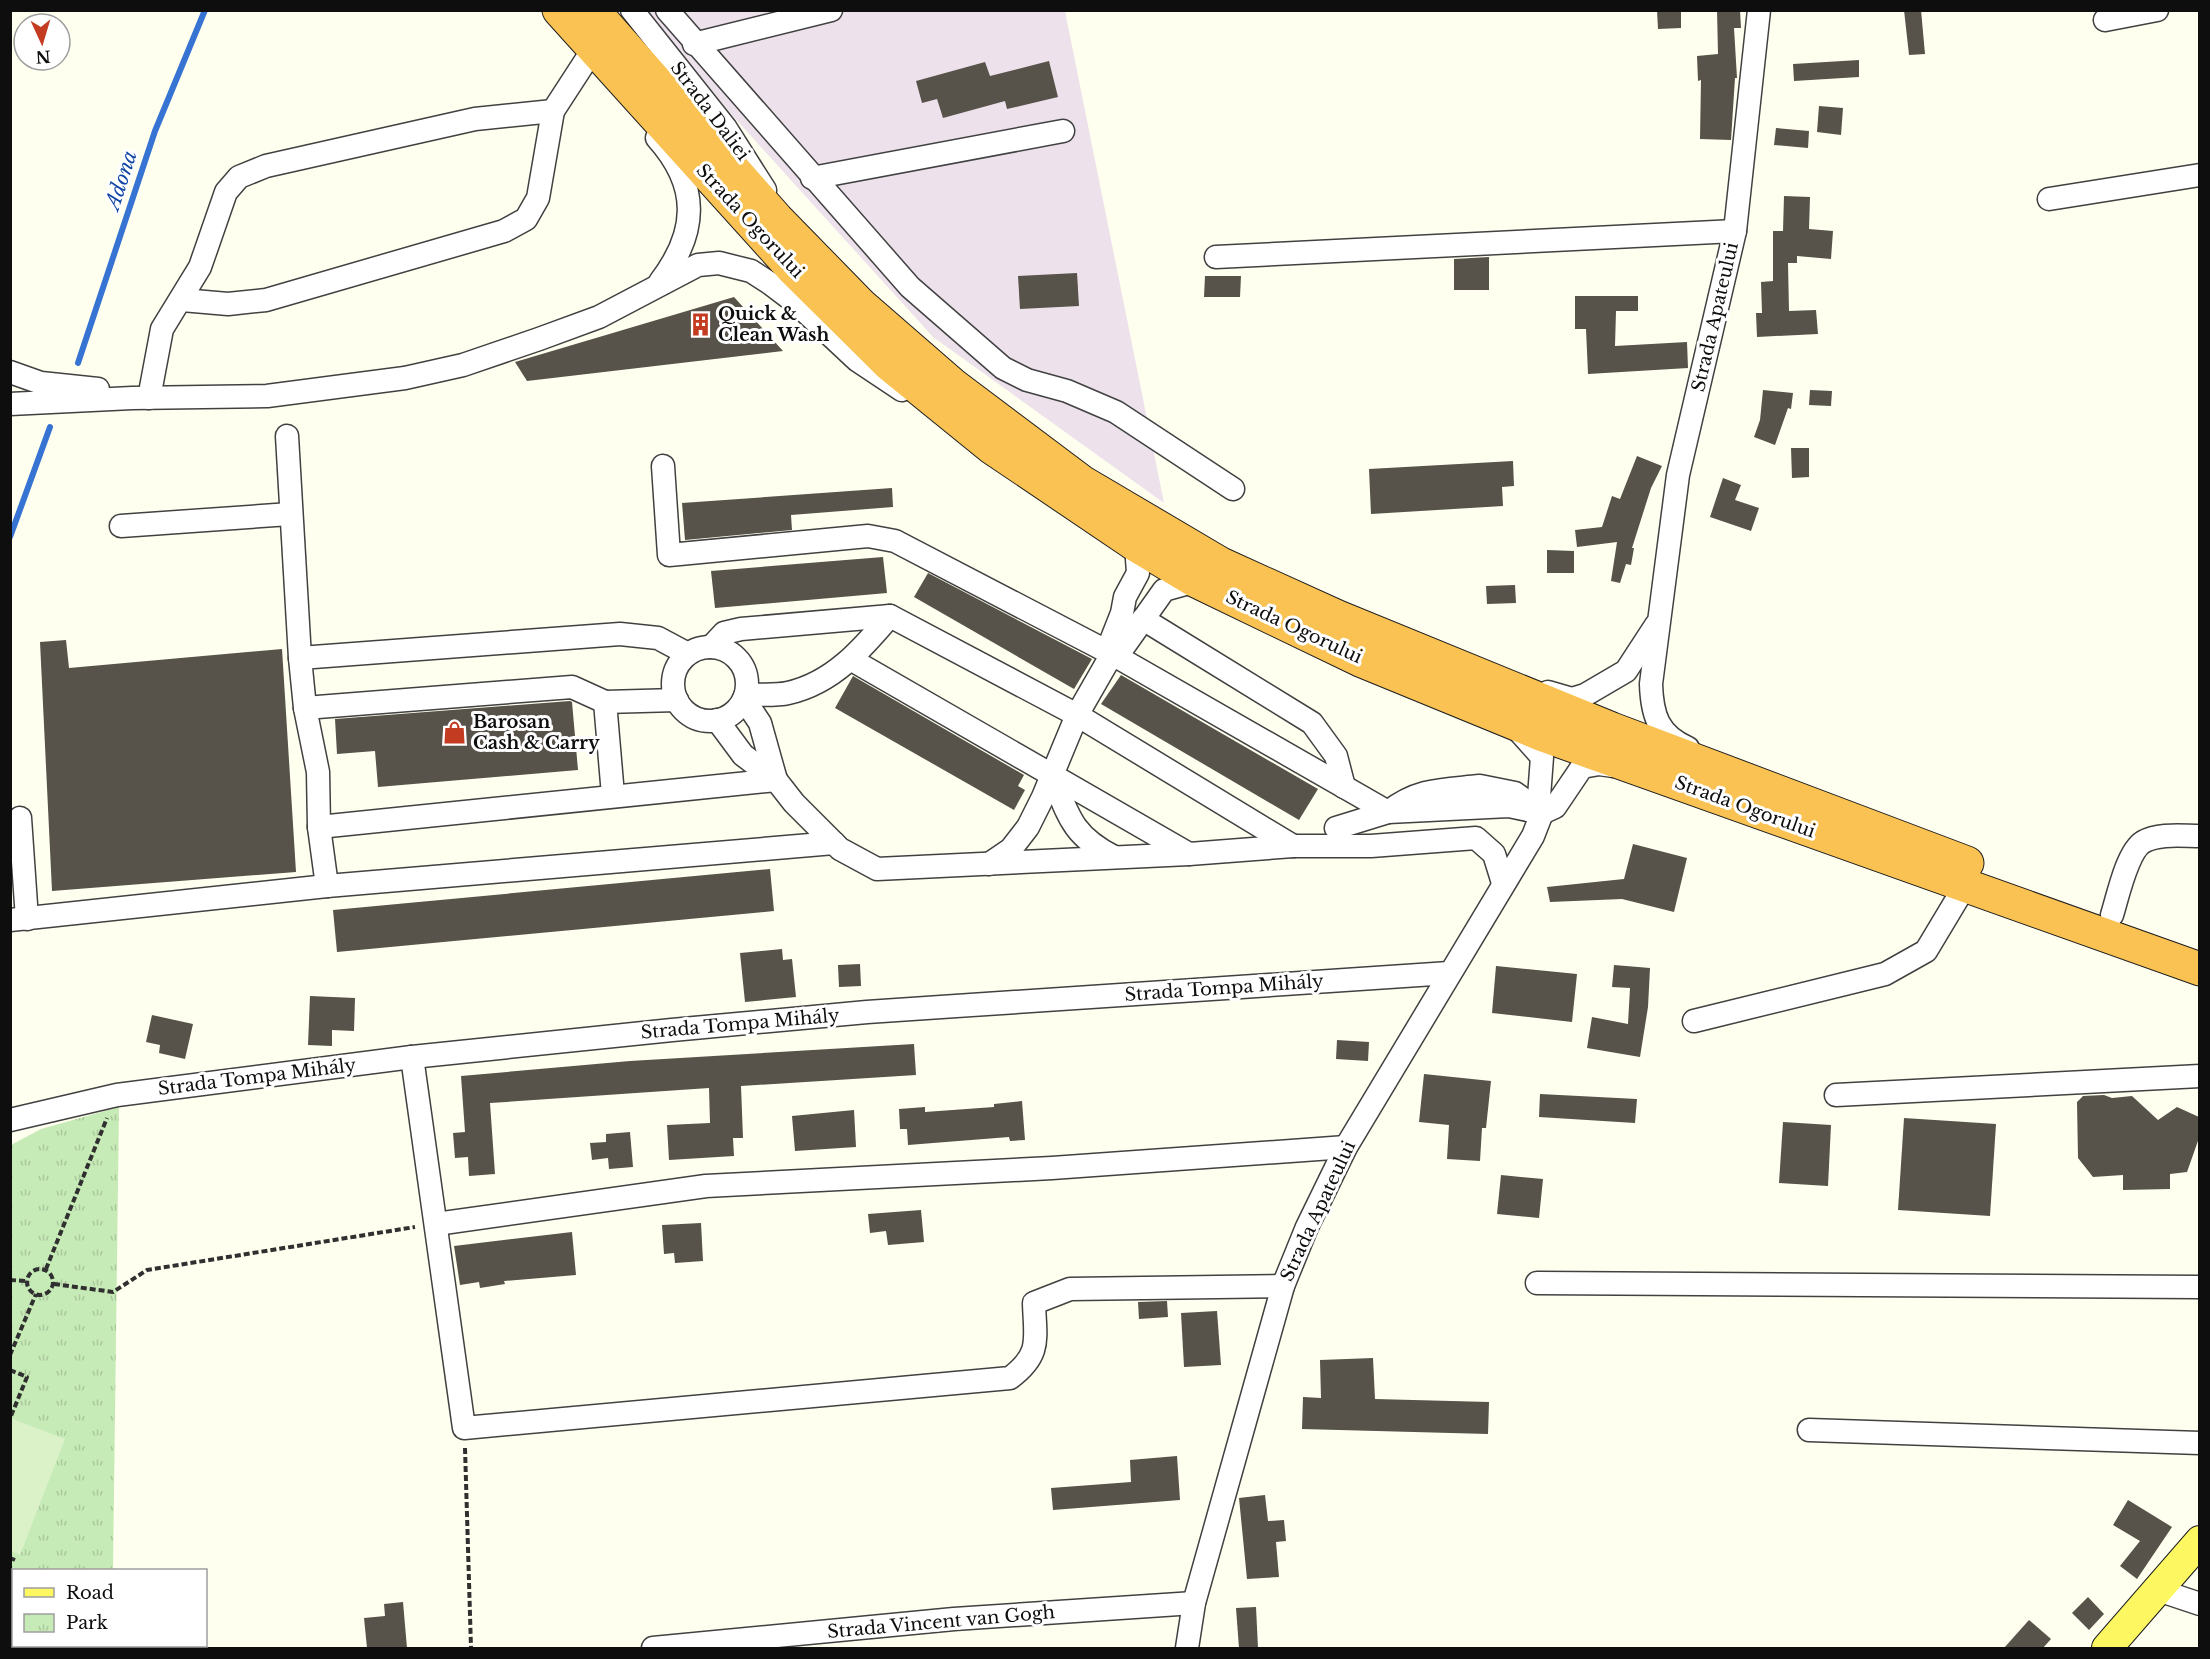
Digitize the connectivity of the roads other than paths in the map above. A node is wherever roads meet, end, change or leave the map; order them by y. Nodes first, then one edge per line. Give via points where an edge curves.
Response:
1 (558, 10) edge
2 (593, 10) edge
3 (632, 10) edge
4 (667, 10) edge
5 (831, 10) edge
6 (1759, 10) edge
7 (2157, 10) edge
8 (2105, 20) dead end
9 (694, 44) junction
10 (591, 54) junction
11 (553, 111) junction
12 (1063, 131) dead end
13 (2199, 175) edge
14 (812, 178) junction
15 (2049, 199) dead end
16 (777, 219) junction
17 (1735, 231) junction
18 (1216, 257) dead end
19 (657, 286) junction
20 (182, 300) junction
21 (10, 372) edge
22 (140, 398) junction
23 (10, 404) edge
24 (939, 407) junction
25 (287, 436) dead end
26 (663, 466) dead end
27 (1233, 489) dead end
28 (290, 514) junction
29 (121, 526) dead end
30 (1136, 545) junction
31 (1196, 581) junction
32 (890, 616) junction
33 (1143, 619) junction
34 (1658, 621) junction
35 (711, 647) junction
36 (688, 654) junction
37 (1112, 654) junction
38 (300, 658) junction
39 (852, 660) junction
40 (1466, 668) junction
41 (745, 697) junction
42 (677, 700) junction
43 (604, 702) junction
44 (305, 708) junction
45 (1077, 715) junction
46 (717, 720) junction
47 (1509, 722) junction
48 (1052, 772) junction
49 (1649, 773) junction
50 (776, 780) junction
51 (1344, 787) junction
52 (613, 795) junction
53 (1841, 813) junction
54 (1393, 817) junction
55 (20, 818) dead end
56 (1539, 819) junction
57 (319, 827) junction
58 (2199, 836) edge
59 (834, 843) junction
60 (1293, 846) junction
61 (1371, 846) junction
62 (1189, 854) junction
63 (1115, 858) junction
64 (989, 864) junction
65 (1503, 883) junction
66 (327, 886) junction
67 (1965, 886) junction
68 (2112, 915) junction
69 (19, 919) edge
70 (2199, 948) edge
71 (2199, 969) edge
72 (1449, 973) junction
73 (1694, 1021) dead end
74 (412, 1057) junction
75 (2199, 1076) edge
76 (1836, 1095) dead end
77 (35, 1114) junction
78 (10, 1120) edge
79 (10, 1130) edge
80 (1346, 1147) junction
81 (436, 1224) junction
82 (1537, 1283) dead end
83 (1283, 1286) junction
84 (2199, 1287) edge
85 (1809, 1430) dead end
86 (2199, 1443) edge
87 (2199, 1541) edge
88 (2158, 1590) junction
89 (1194, 1603) junction
90 (2199, 1604) edge
91 (653, 1648) edge
92 (1187, 1648) edge
93 (2107, 1648) edge

1 - 10 street
1 - 24 highway, Strada Ogorului via 792,268 890,365
2 - 16 highway, Strada Ogorului
3 - 16 street, Strada Daliei via 744,154
4 - 9 street
5 - 9 street
6 - 17 street, Strada Apateului
7 - 8 street
9 - 14 street
10 - 11 street
10 - 19 street via 671,153 685,183 690,205 685,242
11 - 20 street via 475,119 266,166 239,177 226,192 200,267
11 - 20 street via 538,198 526,219 504,231 266,300
12 - 14 street
13 - 15 street
14 - 27 street via 910,287 1003,368 1028,381 1067,390 1116,412
16 - 40 highway, Strada Ogorului via 905,345 1082,482 1221,564 1338,617
17 - 18 street
17 - 34 street, Strada Apateului via 1678,475
19 - 22 street via 569,328 463,365 405,378 267,396
19 - 24 street via 698,265 719,263 750,271 796,303 882,379
20 - 22 street via 162,329
21 - 22 street via 41,383
22 - 23 street
24 - 30 highway, Strada Ogorului
25 - 28 street
26 - 37 street via 669,555 885,537
28 - 29 street
28 - 38 street
30 - 31 highway, Strada Ogorului
30 - 37 street via 1138,573 1125,597 1109,646
31 - 33 street via 1164,590
31 - 47 highway, Strada Ogorului via 1360,660
32 - 35 street via 741,629 724,633
32 - 39 street
32 - 45 street
33 - 37 street via 1120,652
33 - 51 street via 1312,723 1336,756
34 - 40 street, Strada Apateului via 1626,671 1572,699
34 - 53 street, Strada Apateului via 1651,702 1670,741
35 - 36 street
35 - 41 street via 733,654 741,662 748,684
36 - 38 street via 658,638 620,634
36 - 42 street via 674,675
37 - 45 street
37 - 51 street
38 - 44 street
39 - 41 street via 810,686 786,694
39 - 48 street
40 - 53 highway, Strada Ogorului via 1612,729
41 - 46 street via 738,709
41 - 50 street via 760,723
42 - 43 street
42 - 46 street via 693,717
43 - 44 street via 572,687
43 - 52 street
44 - 57 street via 318,772
45 - 48 street
45 - 60 street
46 - 50 street via 743,754
47 - 49 highway, Strada Ogorului
47 - 56 street via 1542,757
48 - 62 street
48 - 63 street via 1069,817 1082,836 1090,845
48 - 64 street via 1028,827 1011,849
49 - 56 street, Strada Apateului via 1599,764 1582,767 1556,807
49 - 67 highway, Strada Ogorului
50 - 52 street
50 - 59 street
51 - 54 street
52 - 57 street
53 - 68 highway, Strada Ogorului
54 - 56 street
54 - 56 street via 1406,798 1414,795 1480,786 1515,793
54 - 60 street via 1336,828
54 - 61 street
55 - 69 street
56 - 65 street, Strada Apateului
57 - 66 street
58 - 68 street via 2159,837 2143,842 2133,852
59 - 64 street via 877,869
59 - 66 street
60 - 61 street
60 - 62 street
61 - 65 street via 1476,838 1494,854
62 - 63 street
63 - 64 street
65 - 72 street, Strada Apateului
66 - 69 street
67 - 71 highway, Strada Ogorului
67 - 73 street via 1926,951 1885,974
68 - 70 highway, Strada Ogorului
72 - 74 street, Strada Tompa Mihály via 867,1012
72 - 80 street, Strada Apateului
74 - 77 street, Strada Tompa Mihály via 117,1095
74 - 81 street
75 - 76 street
77 - 78 street, Strada Tompa Mihály
77 - 79 street, Strada Tompa Mihály
80 - 81 street via 1052,1168 706,1186
80 - 83 street, Strada Apateului
81 - 83 street via 464,1428 1010,1378 1028,1365 1035,1347 1034,1303 1055,1293 1070,1289
82 - 84 street
83 - 89 street, Strada Apateului
85 - 86 street
87 - 88 main road
88 - 90 street
88 - 93 main road
89 - 91 street, Strada Vincent van Gogh via 954,1619
89 - 92 street, Strada Apateului

